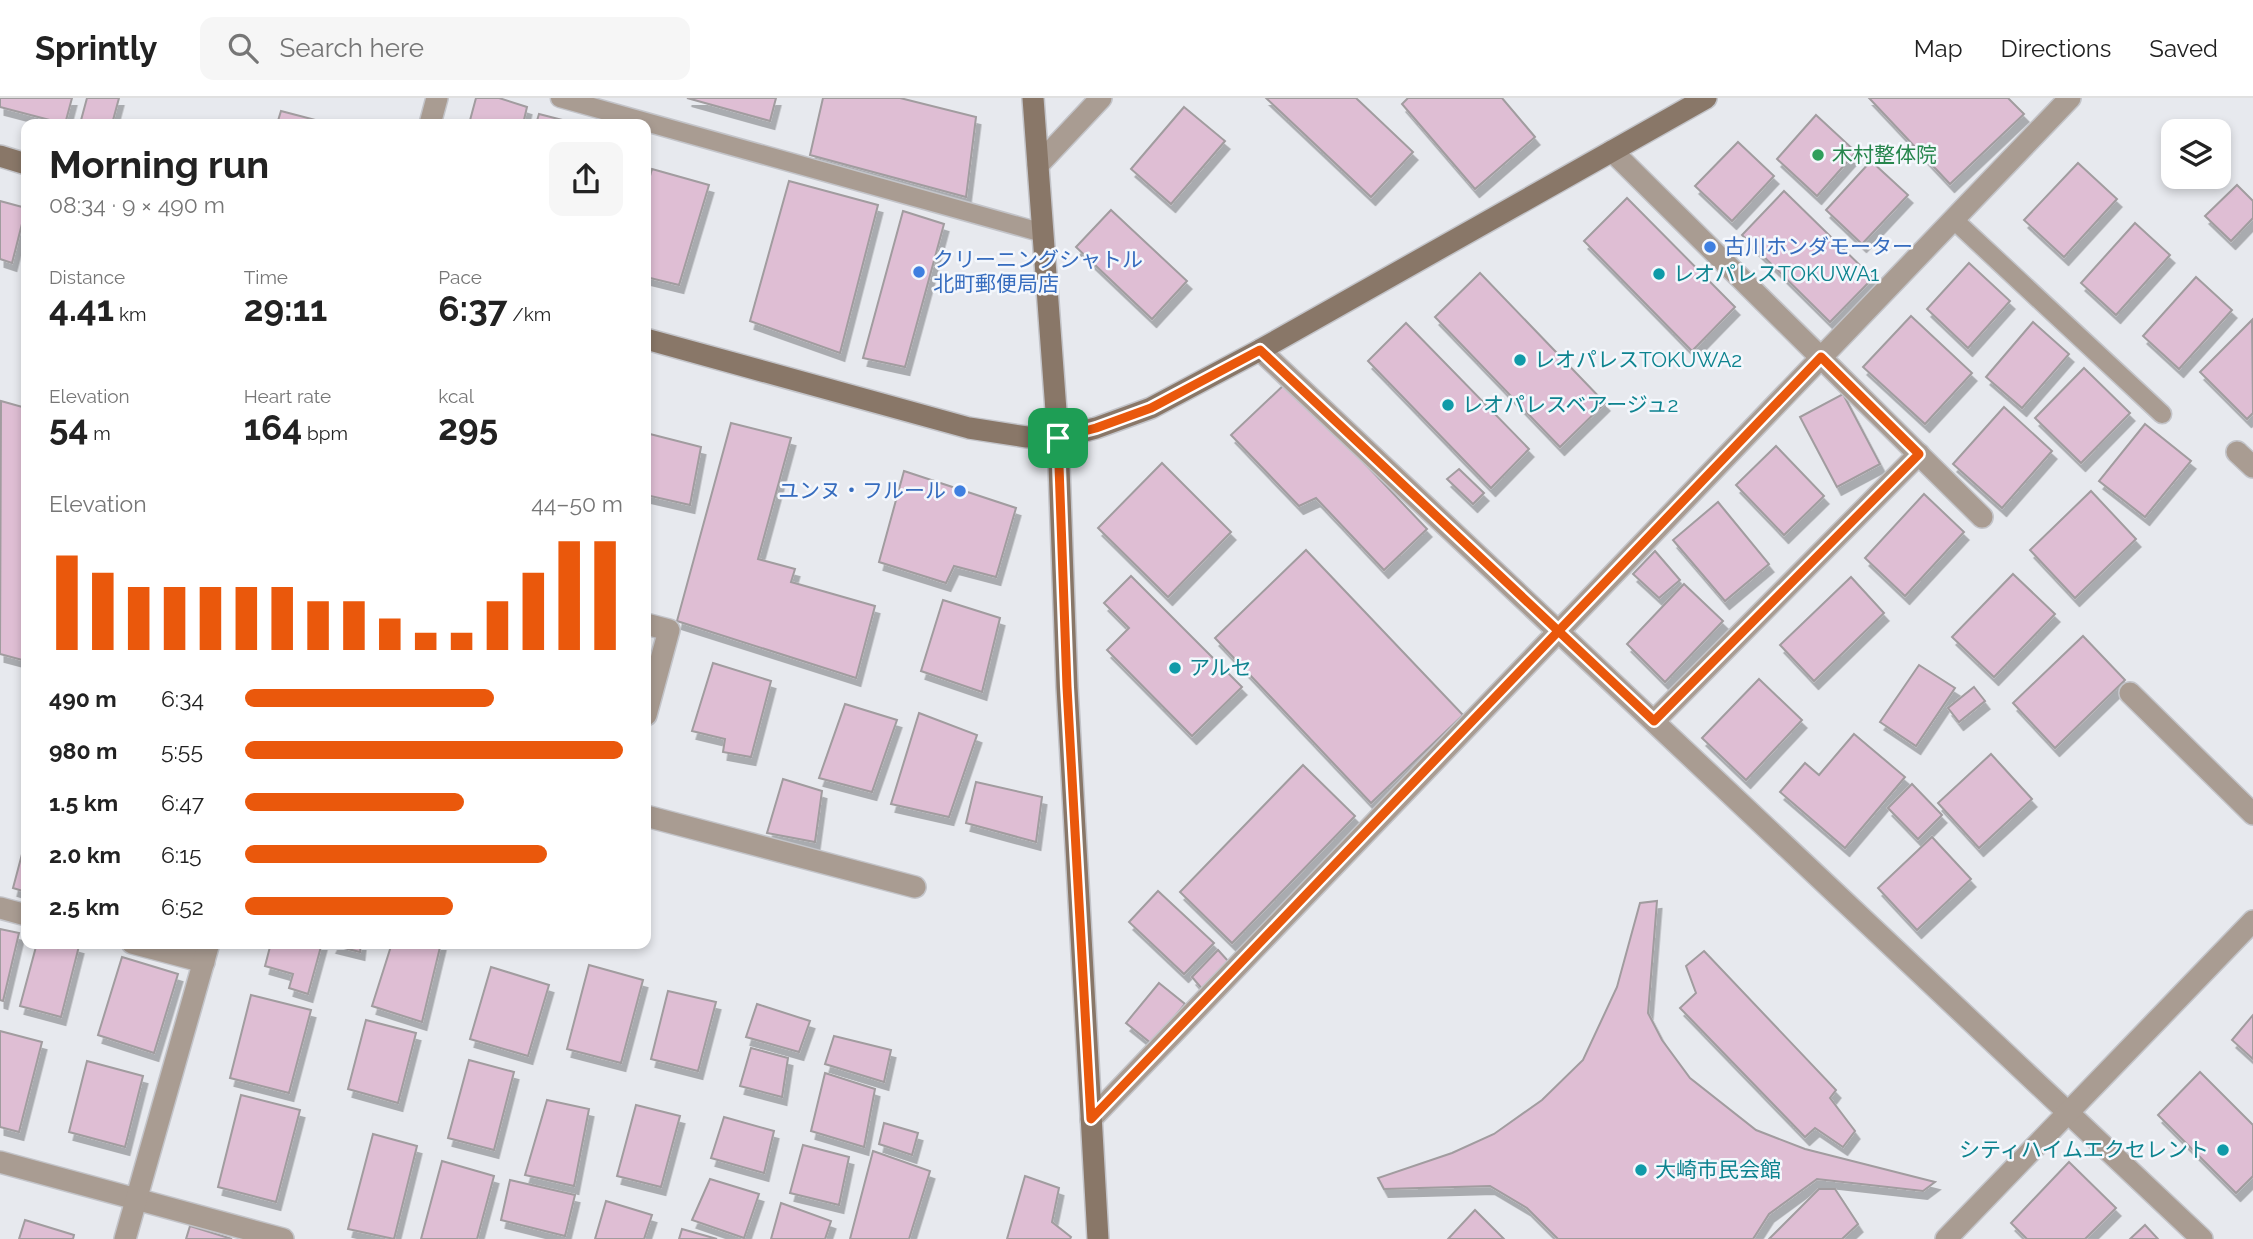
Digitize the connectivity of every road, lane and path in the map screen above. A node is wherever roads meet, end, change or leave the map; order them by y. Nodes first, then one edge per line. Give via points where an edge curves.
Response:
1 (437, 98) edge
2 (560, 98) edge
3 (1033, 98) edge
4 (1101, 98) edge
5 (1706, 98) edge
6 (2070, 98) edge
7 (431, 119) edge
8 (635, 119) edge
9 (651, 123) edge
10 (1612, 151) junction
11 (0, 156) edge
12 (21, 162) edge
13 (1038, 165) junction
14 (1953, 219) junction
15 (1043, 233) junction
16 (651, 340) edge
17 (1260, 350) junction
18 (1821, 357) junction
19 (2162, 414) dead end
20 (1058, 438) junction
21 (2237, 452) dead end
22 (1919, 454) junction
23 (2253, 467) edge
24 (1982, 517) dead end
25 (651, 625) edge
26 (1559, 631) junction
27 (2130, 694) dead end
28 (651, 696) edge
29 (1654, 721) junction
30 (2253, 814) edge
31 (651, 817) edge
32 (915, 887) dead end
33 (0, 908) edge
34 (21, 914) edge
35 (2253, 921) edge
36 (176, 949) edge
37 (206, 953) edge
38 (2068, 1113) junction
39 (1091, 1119) junction
40 (0, 1162) edge
41 (136, 1198) junction
42 (125, 1239) edge
43 (283, 1239) edge
44 (1098, 1239) edge
45 (1945, 1239) edge
46 (2202, 1239) edge

1 - 7 street
2 - 8 lane
3 - 13 street
4 - 13 street
5 - 10 street
6 - 14 street
9 - 15 lane
10 - 17 street
10 - 18 street
11 - 12 street
13 - 15 street
14 - 18 street
14 - 19 lane
15 - 20 street
16 - 20 street via 969,428
17 - 20 street via 1151,408
17 - 26 street
18 - 22 street
18 - 26 street
20 - 39 street
21 - 23 street
22 - 24 street
22 - 29 street
25 - 28 street via 668,630
26 - 29 street
26 - 39 street
27 - 30 street
29 - 38 street
31 - 32 street
33 - 34 street
35 - 38 street
36 - 37 street
37 - 41 street
38 - 45 street
38 - 46 street
39 - 44 street
40 - 41 street
41 - 42 street
41 - 43 street

